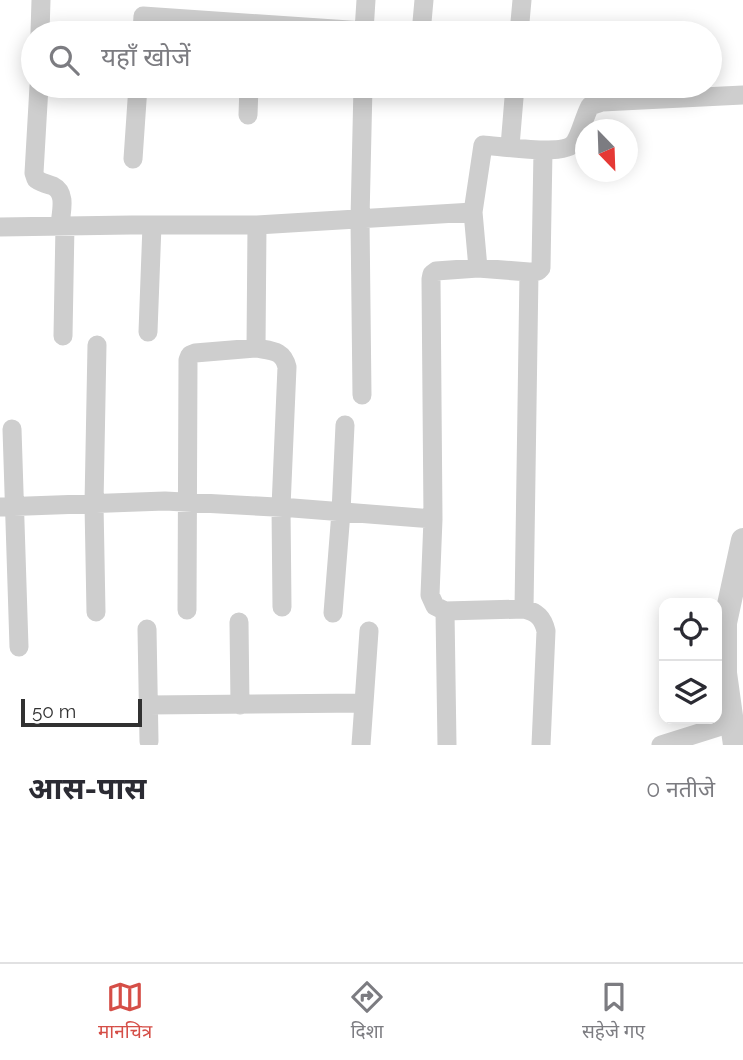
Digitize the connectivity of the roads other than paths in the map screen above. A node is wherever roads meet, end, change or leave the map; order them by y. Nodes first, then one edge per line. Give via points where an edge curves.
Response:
1 (41, 0) edge
2 (366, 0) edge
3 (424, 0) edge
4 (522, 0) edge
5 (142, 16) edge
6 (40, 21) edge
7 (187, 21) edge
8 (369, 21) edge
9 (422, 21) edge
10 (520, 21) edge
11 (743, 95) edge
12 (722, 96) edge
13 (38, 98) edge
14 (137, 98) edge
15 (249, 98) edge
16 (363, 98) edge
17 (514, 98) edge
18 (683, 98) edge
19 (248, 115) dead end
20 (510, 146) junction
21 (543, 150) junction
22 (133, 159) dead end
23 (472, 212) junction
24 (360, 219) junction
25 (63, 225) junction
26 (152, 225) junction
27 (257, 225) junction
28 (0, 227) edge
29 (478, 268) junction
30 (528, 272) junction
31 (148, 331) dead end
32 (63, 336) dead end
33 (97, 345) dead end
34 (256, 348) junction
35 (362, 395) dead end
36 (345, 425) dead end
37 (12, 429) dead end
38 (186, 502) junction
39 (94, 504) junction
40 (7, 507) edge
41 (281, 508) junction
42 (341, 512) junction
43 (433, 519) junction
44 (743, 540) edge
45 (282, 607) dead end
46 (524, 609) junction
47 (187, 610) dead end
48 (445, 611) junction
49 (96, 612) dead end
50 (333, 614) dead end
51 (239, 622) dead end
52 (147, 629) dead end
53 (369, 631) dead end
54 (19, 647) dead end
55 (364, 703) junction
56 (148, 705) junction
57 (240, 705) junction
58 (733, 734) edge
59 (149, 741) dead end
60 (361, 745) edge
61 (447, 745) edge
62 (541, 745) edge
63 (661, 745) edge

1 - 6 street
2 - 8 street
3 - 9 street
4 - 10 street
5 - 7 street
11 - 12 street
13 - 25 street via 34,173 36,179 60,192
14 - 22 street
15 - 19 street
16 - 24 street
17 - 20 street
18 - 21 street via 590,106 575,144 565,150
20 - 21 street
20 - 23 street via 483,145
21 - 30 street via 541,268
23 - 24 street
23 - 29 street
24 - 27 street
24 - 35 street
25 - 26 street
25 - 28 street
25 - 32 street
26 - 27 street
26 - 31 street
27 - 34 street
29 - 30 street
29 - 43 street via 436,271 430,279
30 - 46 street
33 - 39 street
34 - 38 street via 190,355
34 - 41 street via 278,353 287,367
36 - 42 street
37 - 40 street
38 - 39 street
38 - 41 street
38 - 47 street
39 - 40 street
39 - 49 street
40 - 54 street
41 - 42 street
41 - 45 street
42 - 43 street
42 - 50 street
43 - 48 street via 430,595 435,606
44 - 58 street via 725,623 725,673
46 - 48 street
46 - 62 street via 536,611 546,631
48 - 61 street
51 - 57 street
52 - 56 street
53 - 55 street
55 - 57 street
55 - 60 street
56 - 57 street
56 - 59 street
58 - 63 street

